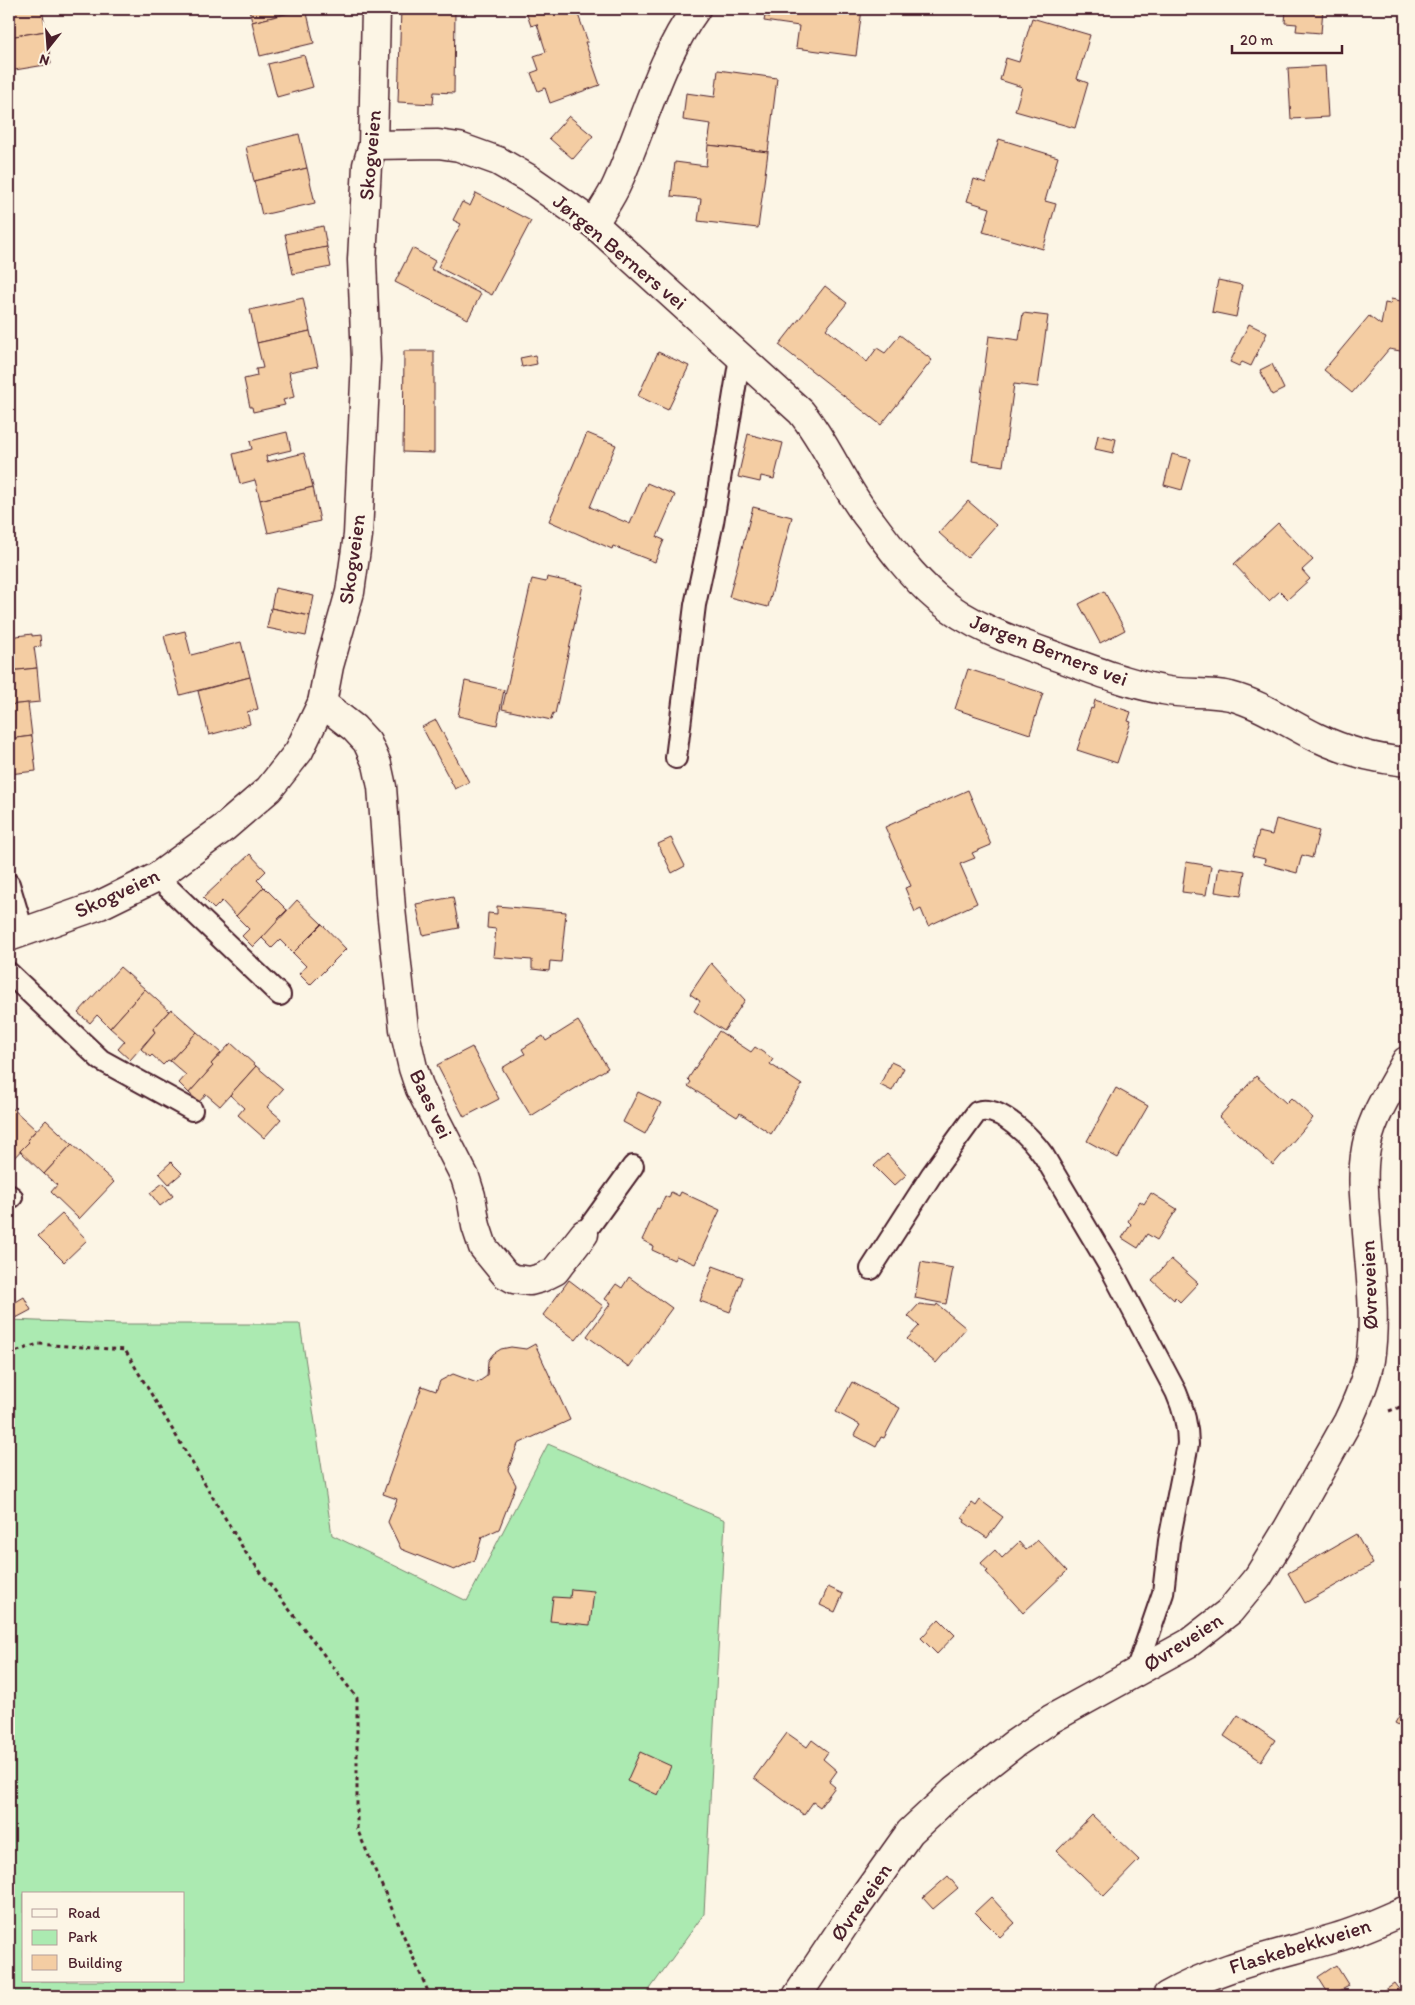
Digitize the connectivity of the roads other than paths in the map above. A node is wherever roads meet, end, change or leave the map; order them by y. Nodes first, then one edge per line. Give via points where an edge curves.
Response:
1 (376, 9) edge
2 (696, 9) edge
3 (373, 145) junction
4 (594, 224) junction
5 (740, 357) junction
6 (322, 703) junction
7 (676, 758) dead end
8 (1406, 762) edge
9 (157, 877) junction
10 (9, 884) edge
11 (16, 934) edge
12 (9, 973) edge
13 (280, 995) dead end
14 (1406, 1061) edge
15 (192, 1110) dead end
16 (633, 1166) dead end
17 (584, 1234) joint
18 (871, 1268) dead end
19 (1136, 1672) junction
20 (1406, 1910) edge
21 (797, 1996) edge
22 (1167, 1996) edge

1 - 3 street, Skogveien
2 - 4 street via 674,46 616,186
3 - 4 street, Jørgen Berners vei via 438,144 459,147 498,161
3 - 6 street, Skogveien via 368,165 362,260 366,360 358,535 350,592
4 - 5 street, Jørgen Berners vei
5 - 7 lane via 696,605
5 - 8 street, Jørgen Berners vei via 812,424 868,518 936,597 962,617 1009,639 1113,678 1164,691 1231,696 1333,744
6 - 9 street, Skogveien via 299,751 269,789 225,827
6 - 17 street, Baes vei via 367,742 377,764 382,788 404,1029 420,1089 465,1177 483,1247 504,1274 514,1279 530,1280 554,1271
9 - 11 street, Skogveien via 100,905
9 - 13 lane
10 - 11 lane
12 - 15 lane via 101,1060
14 - 19 street, Øvreveien via 1377,1114 1365,1153 1363,1173 1372,1285 1372,1330 1370,1361 1357,1402 1288,1528 1242,1597 1203,1632
16 - 17 lane, Baes vei
18 - 19 lane via 977,1112 983,1110 1006,1118 1032,1139 1111,1269 1185,1413 1188,1444 1169,1541 1163,1593
19 - 21 street, Øvreveien via 1014,1744 954,1791 910,1832
20 - 22 street, Flaskebekkveien via 1338,1937 1228,1968 1195,1980

